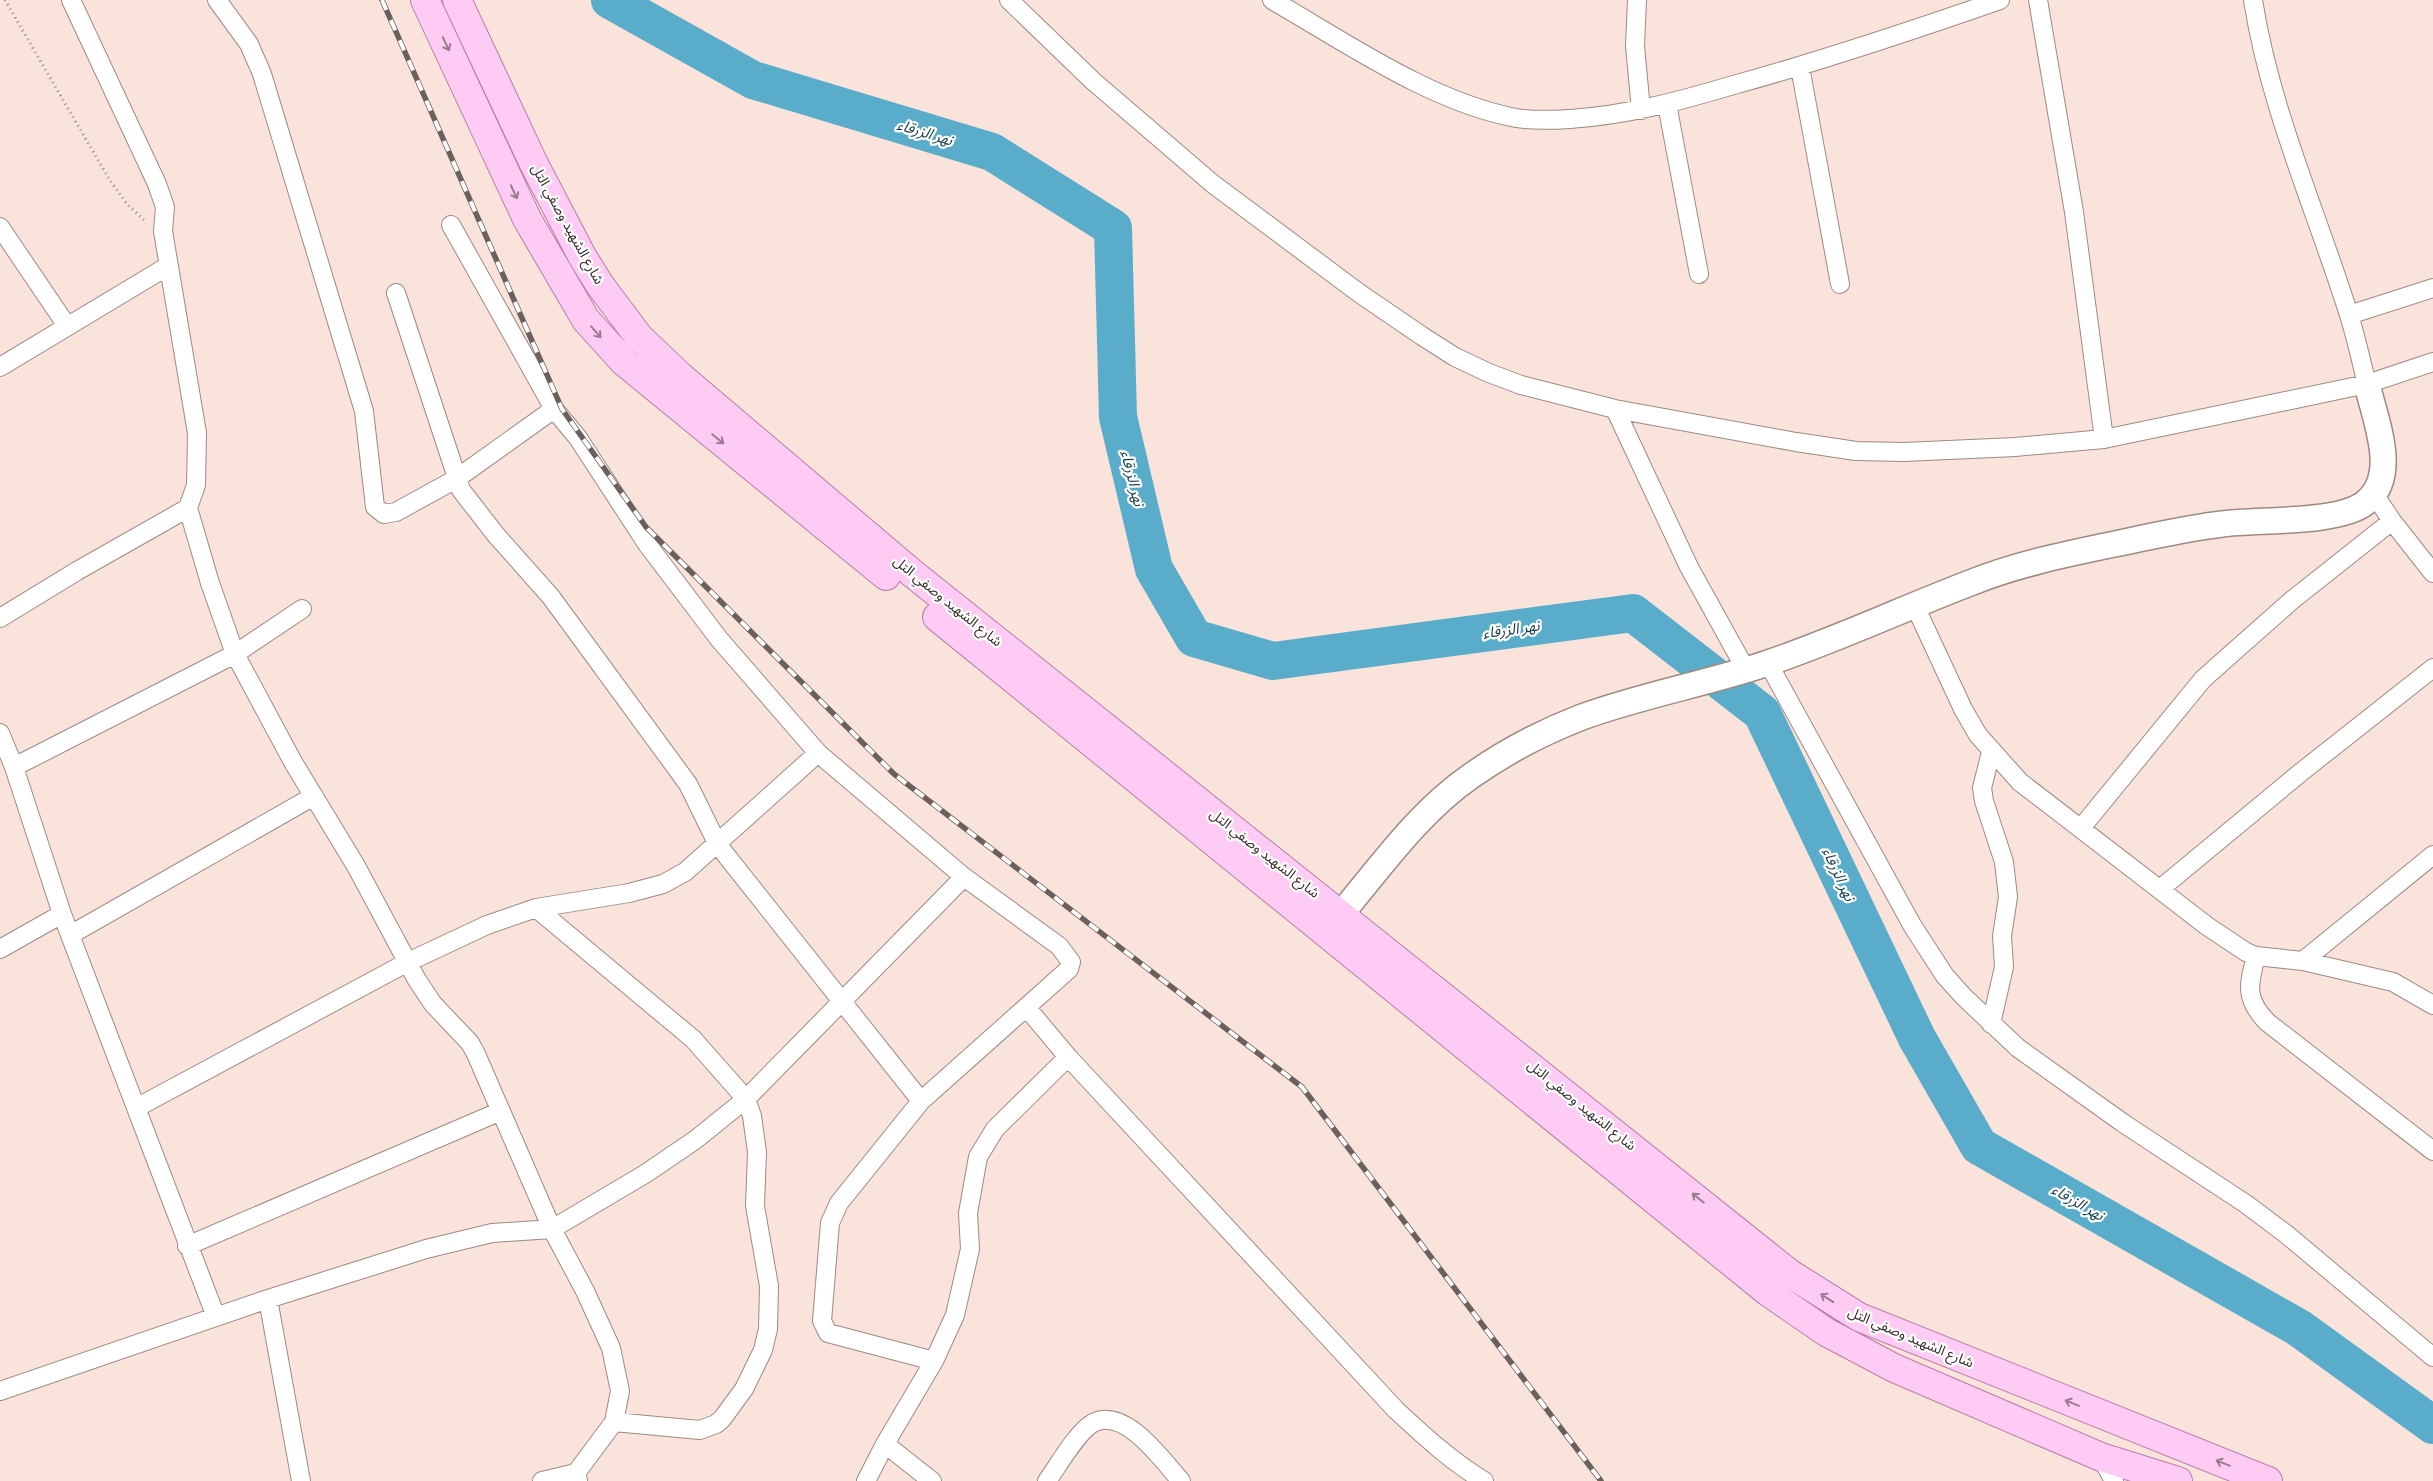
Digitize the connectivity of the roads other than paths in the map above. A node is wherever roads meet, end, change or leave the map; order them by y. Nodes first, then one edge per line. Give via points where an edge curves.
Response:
1 (71, 0) edge
2 (217, 0) edge
3 (425, 0) edge
4 (456, 0) edge
5 (1009, 0) edge
6 (1272, 0) edge
7 (1637, 0) edge
8 (2000, 0) edge
9 (2038, 0) edge
10 (2253, 0) edge
11 (1800, 66) junction
12 (1666, 104) junction
13 (1641, 110) junction
14 (451, 225) dead end
15 (0, 227) edge
16 (168, 266) junction
17 (1699, 274) dead end
18 (600, 284) junction
19 (1840, 284) dead end
20 (2433, 288) edge
21 (396, 293) dead end
22 (573, 302) junction
23 (2349, 315) junction
24 (67, 326) junction
25 (2433, 362) edge
26 (0, 367) edge
27 (2367, 384) junction
28 (554, 409) junction
29 (1615, 409) junction
30 (2104, 439) junction
31 (456, 479) junction
32 (2374, 494) junction
33 (188, 508) junction
34 (2392, 522) junction
35 (2433, 573) edge
36 (1915, 606) junction
37 (302, 609) dead end
38 (0, 618) edge
39 (234, 654) junction
40 (1757, 666) junction
41 (2433, 668) edge
42 (0, 733) edge
43 (1991, 752) junction
44 (818, 753) junction
45 (14, 767) junction
46 (314, 796) junction
47 (2082, 828) junction
48 (718, 845) junction
49 (2433, 855) edge
50 (964, 877) junction
51 (2160, 889) junction
52 (536, 908) junction
53 (62, 914) junction
54 (1341, 914) junction
55 (70, 935) junction
56 (0, 948) edge
57 (2256, 956) junction
58 (2303, 960) junction
59 (408, 962) junction
60 (844, 1001) junction
61 (2433, 1005) edge
62 (1027, 1008) junction
63 (1991, 1024) junction
64 (1068, 1057) junction
65 (746, 1098) junction
66 (921, 1101) junction
67 (136, 1108) junction
68 (501, 1111) junction
69 (2433, 1151) edge
70 (552, 1229) junction
71 (187, 1246) junction
72 (268, 1299) junction
73 (216, 1316) junction
74 (2433, 1357) edge
75 (934, 1361) junction
76 (1971, 1362) junction
77 (0, 1391) edge
78 (1956, 1396) junction
79 (614, 1422) junction
80 (884, 1444) junction
81 (2101, 1457) junction
82 (577, 1477) edge
83 (301, 1481) edge
84 (542, 1481) edge
85 (866, 1481) edge
86 (932, 1481) edge
87 (1047, 1481) edge
88 (1181, 1481) edge
89 (1484, 1481) edge
90 (2114, 1481) edge
91 (2178, 1481) edge
92 (2268, 1481) edge

1 - 16 street via 157,184 165,207 163,231
2 - 31 street via 249,44 262,74 364,411 375,507 390,515
3 -> 22 main road, شارع الشهيد وصفي التل via 527,220
4 - 18 main road, شارع الشهيد وصفي التل via 534,164
5 - 29 street via 1093,81 1213,184 1335,276 1422,336 1489,373 1521,385
6 - 13 street via 1405,77 1491,111 1517,118 1548,120
7 - 13 street via 1635,56
8 - 11 street
9 - 30 street via 2074,212
10 - 23 street via 2270,77 2301,181
11 - 12 street
11 - 19 street
12 - 13 street
12 - 17 street
14 - 28 street
15 - 24 street
16 - 24 street
16 - 33 street via 197,433 196,486
18 - 22 main road
18 - 54 main road, شارع الشهيد وصفي التل via 639,337 681,377 912,574
20 - 23 street
21 - 31 street
22 -> 78 main road, شارع الشهيد وصفي التل via 624,362 1698,1238 1826,1332
23 - 27 street
24 - 26 street
25 - 27 street
27 - 30 street
27 - 32 street via 2382,450 2383,473
28 - 31 street
28 - 44 street via 578,438 647,544 719,639
29 - 30 street via 1856,451 1959,450
29 - 40 street via 1689,567
31 - 48 street via 470,503 552,597 688,784
32 - 34 street
32 - 36 street via 2365,503 2344,513 2221,524 2045,560 1971,582
33 - 38 street
33 - 39 street
34 - 35 street
34 - 47 street via 2291,601 2203,679
36 - 40 street
36 - 43 street via 1963,709
37 - 39 street
39 - 45 street
39 - 46 street
40 - 54 street via 1571,721 1518,747 1468,778 1422,820
40 - 63 street via 1945,976
41 - 51 street
42 - 45 street
43 - 47 street via 2020,782
43 - 63 street via 1982,788 2004,862 2008,897 2002,936 2004,968
44 - 48 street
44 - 50 street
45 - 53 street
46 - 55 street
46 - 59 street
47 - 51 street
48 - 52 street via 686,872 663,884 629,894
48 - 60 street
49 - 58 street
50 - 60 street
50 - 62 street via 1059,946 1071,962 1069,969
51 - 57 street via 2207,926
52 - 59 street via 487,925
52 - 65 street via 693,1039
53 - 55 street
53 - 56 street
76 -> 54 main road, شارع الشهيد وصفي التل via 1859,1317 1789,1272
55 - 67 street
57 - 58 street
57 - 69 street via 2249,996 2256,1011
58 - 61 street via 2393,982
59 - 67 street
59 - 68 street via 433,1004 470,1043
60 - 65 street
60 - 66 street
62 - 64 street
62 - 66 street
63 - 74 street via 2018,1048 2123,1123 2286,1234
64 - 75 street via 995,1129 978,1157 969,1196 970,1249 963,1288 955,1315
64 - 89 street via 1396,1410 1462,1468
65 - 70 street via 695,1140 645,1174
65 - 79 street via 756,1134 755,1206 770,1308 768,1329 757,1364 728,1413 708,1428 700,1430
66 - 75 street via 839,1203 830,1223 822,1321 828,1333
67 - 71 street
68 - 70 street
68 - 71 street
70 - 72 street via 492,1233 426,1249
70 - 79 street via 611,1348 620,1391
71 - 73 street
72 - 73 street
72 - 83 street
73 - 77 street
75 - 80 street
76 - 78 main road
92 -> 76 main road, شارع الشهيد وصفي التل
78 - 81 main road, شارع الشهيد وصفي التل
79 - 82 street
80 - 85 street
80 - 86 street
81 - 90 street
81 - 91 main road, شارع الشهيد وصفي التل
82 - 84 street
87 - 88 street via 1082,1433 1091,1424 1105,1422 1121,1423 1139,1434

